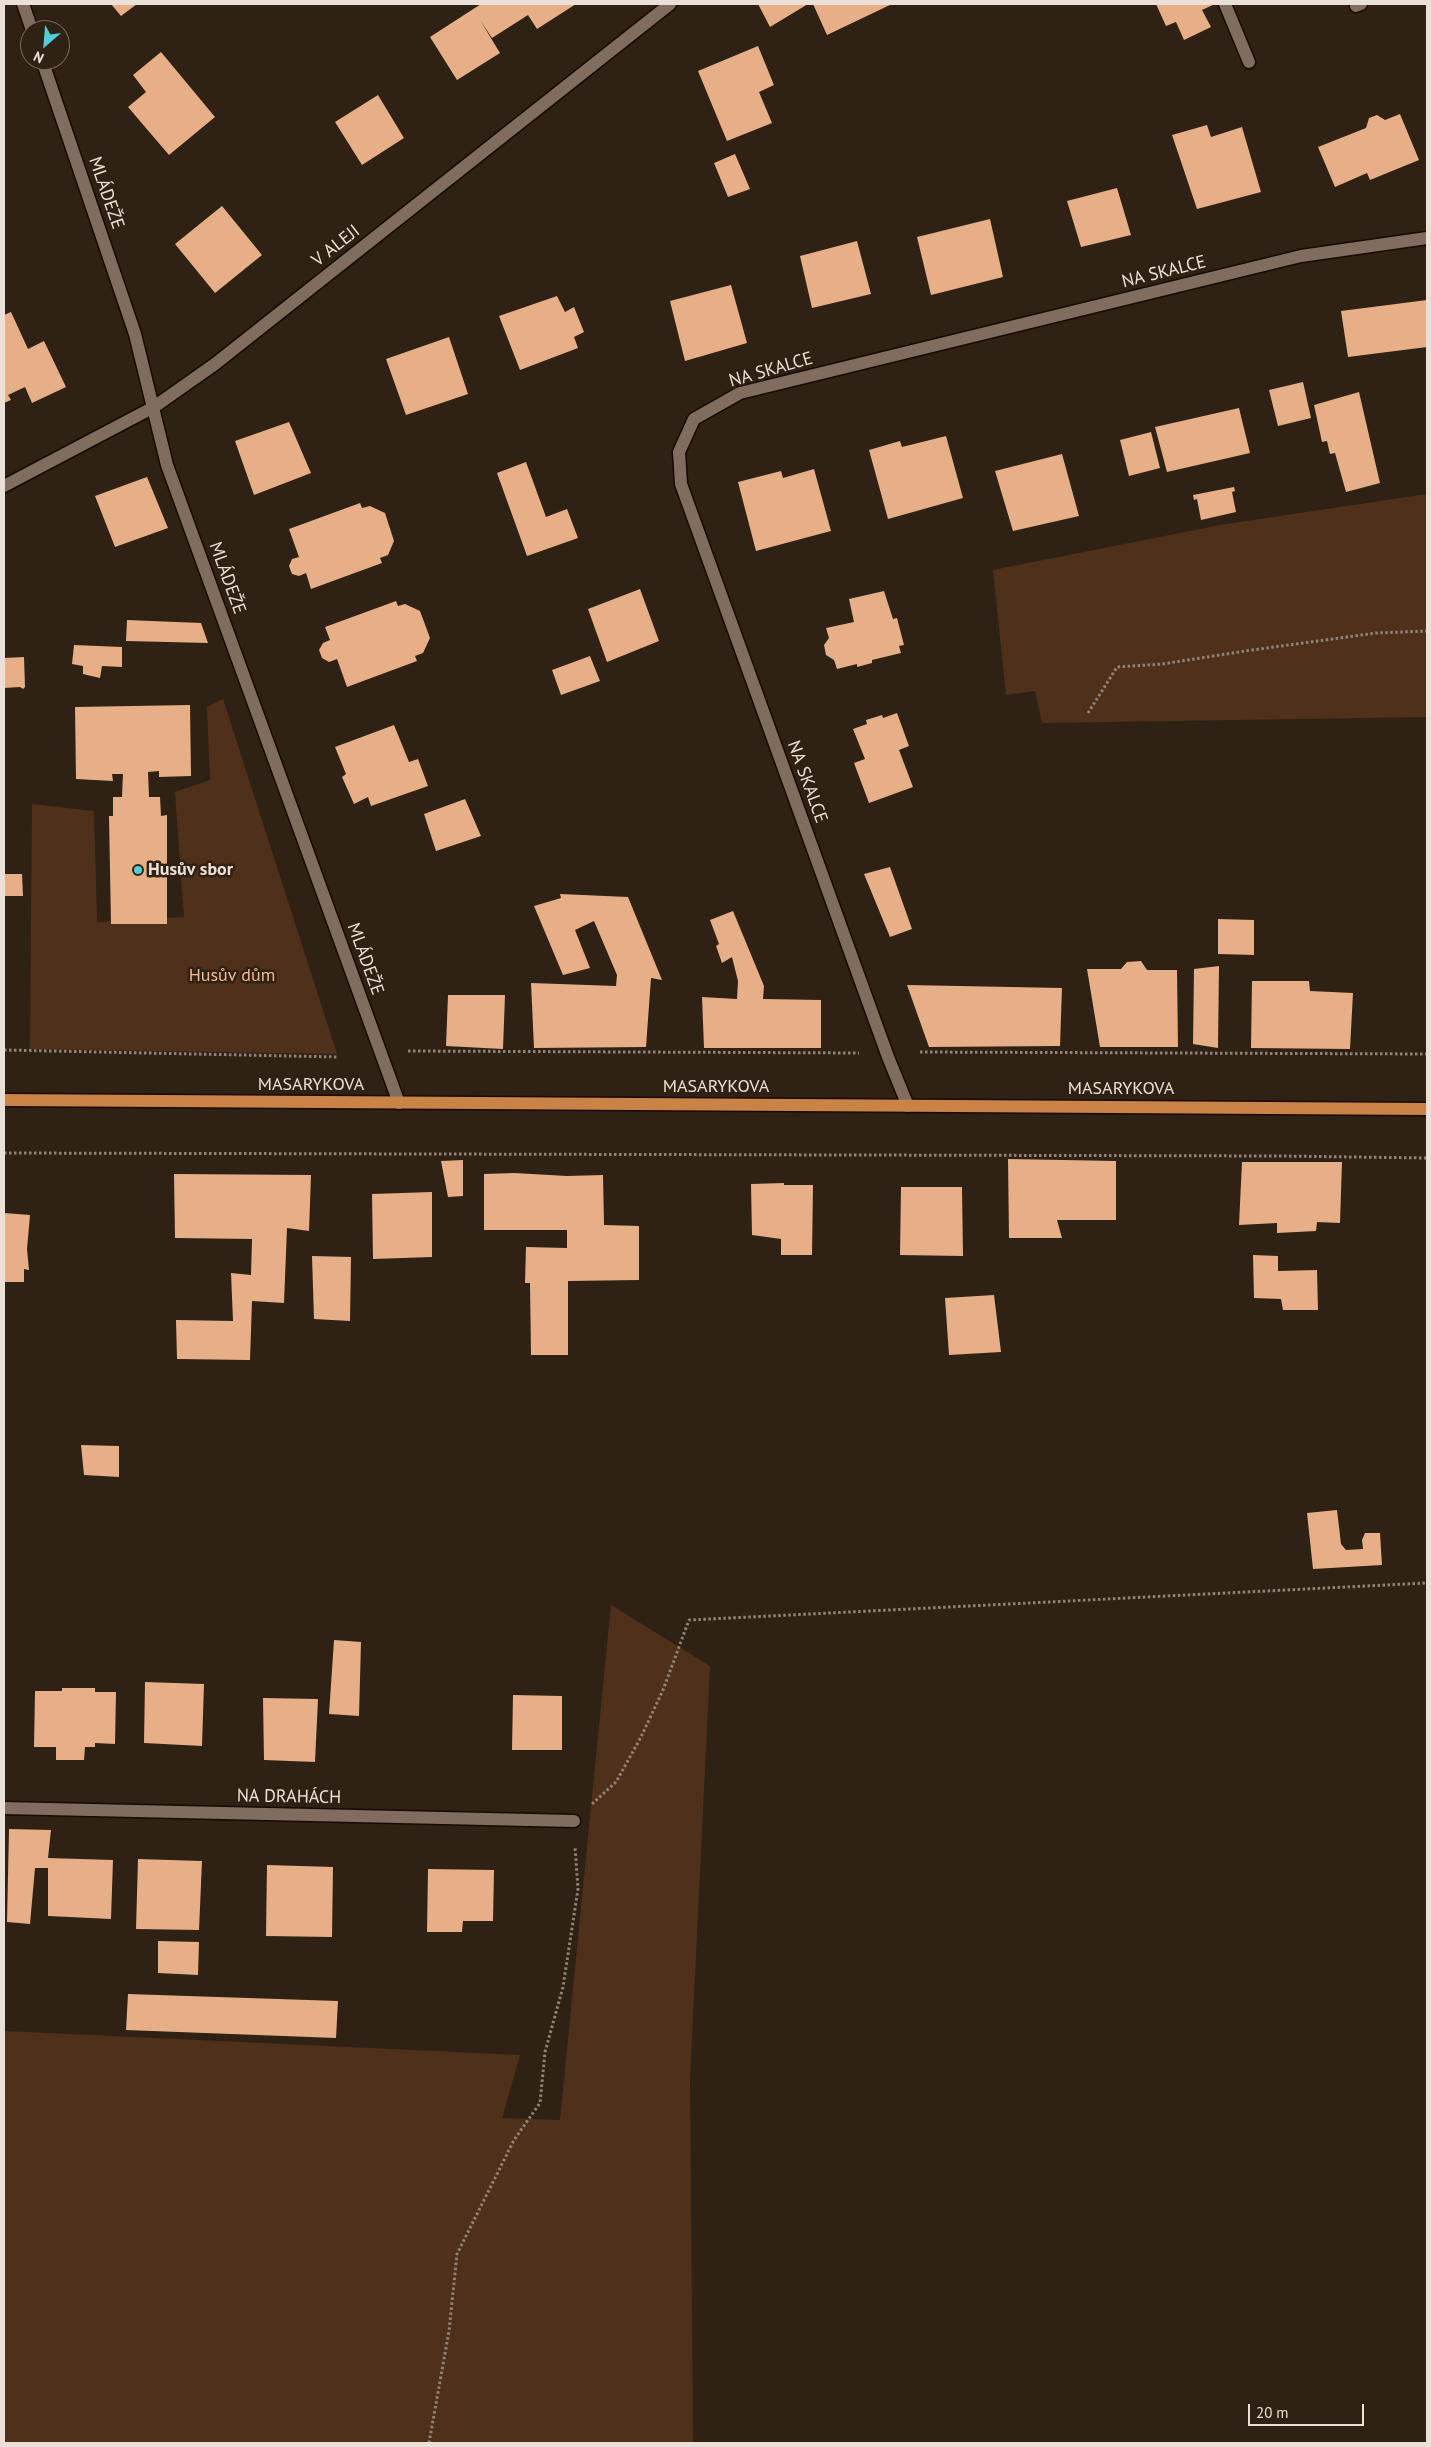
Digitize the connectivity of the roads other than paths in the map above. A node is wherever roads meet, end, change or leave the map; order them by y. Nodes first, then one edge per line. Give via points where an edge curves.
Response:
1 (23, 4) edge
2 (670, 4) edge
3 (1225, 4) edge
4 (29, 20) edge
5 (1249, 62) dead end
6 (45, 70) edge
7 (1427, 238) edge
8 (154, 407) junction
9 (4, 486) edge
10 (4, 1100) edge
11 (399, 1102) junction
12 (908, 1106) junction
13 (1427, 1109) edge
14 (4, 1808) edge
15 (574, 1821) road end

1 - 4 street
2 - 8 street, V ALEJI via 215,364
3 - 5 street
6 - 8 street, MLÁDEŽE via 135,334
7 - 12 street, NA SKALCE via 1301,256 740,393 694,419 679,452 681,484
8 - 9 street, V ALEJI
8 - 11 street, MLÁDEŽE via 167,465
10 - 11 main road, MASARYKOVA
11 - 12 main road, MASARYKOVA
12 - 13 main road, MASARYKOVA
14 - 15 street, NA DRAHÁCH

